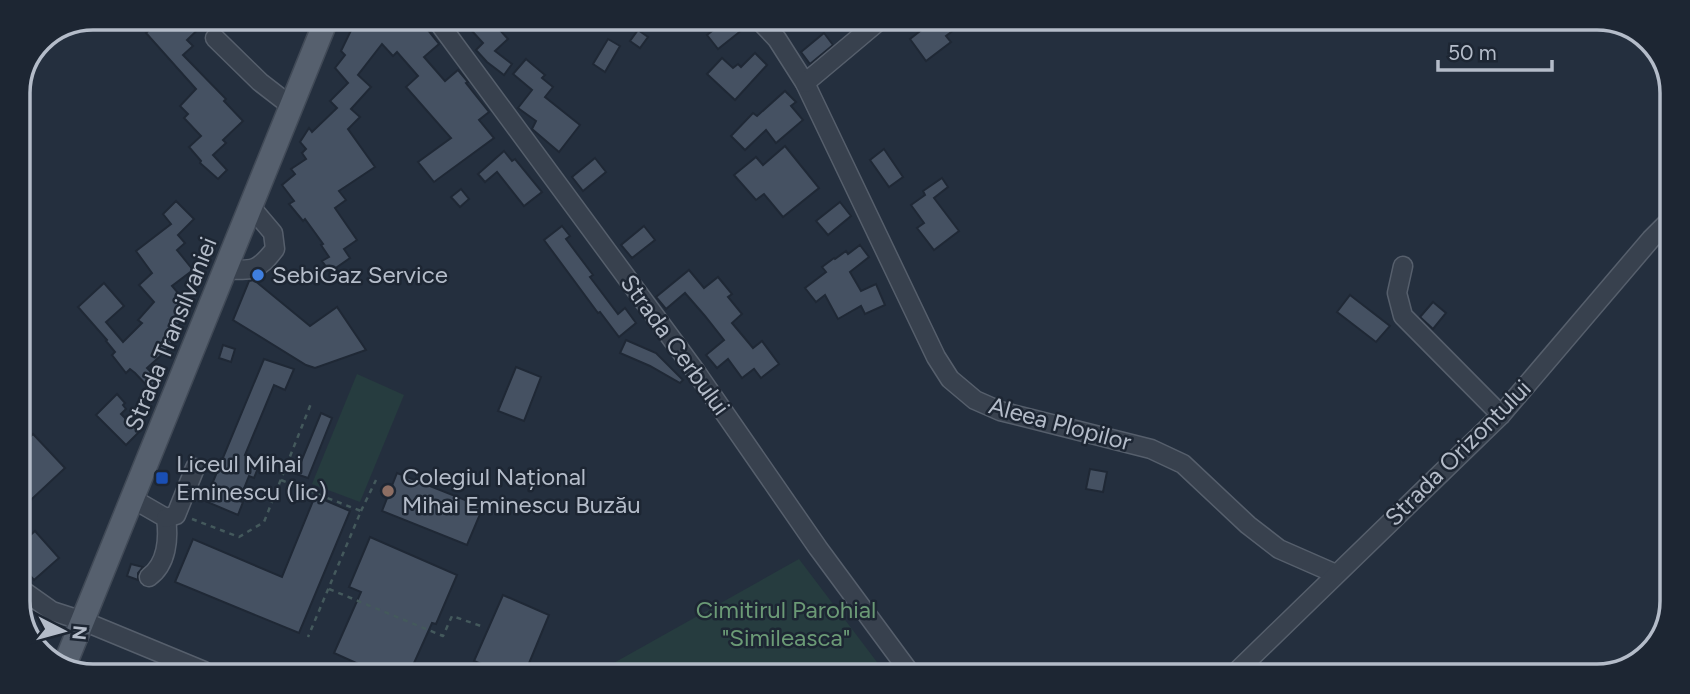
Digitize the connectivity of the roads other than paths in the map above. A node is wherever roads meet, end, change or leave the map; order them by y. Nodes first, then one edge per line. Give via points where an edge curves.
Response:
1 (322, 30) edge
2 (444, 30) edge
3 (768, 30) edge
4 (868, 30) edge
5 (215, 38) dead end
6 (805, 83) junction
7 (291, 106) junction
8 (251, 207) junction
9 (1660, 230) edge
10 (1403, 266) dead end
11 (226, 270) junction
12 (1501, 415) junction
13 (195, 468) dead end
14 (133, 499) junction
15 (170, 521) junction
16 (1336, 574) junction
17 (149, 577) dead end
18 (30, 595) edge
19 (83, 621) junction
20 (67, 658) edge
21 (187, 664) edge
22 (904, 664) edge
23 (1244, 664) edge

1 - 7 main road, Strada Transilvaniei
2 - 22 street, Strada Cerbului
3 - 6 street, Aleea Plopilor
4 - 6 street
5 - 7 street
6 - 16 street, Aleea Plopilor via 950,379 975,400 1000,411 1151,449 1183,464 1279,549
7 - 8 main road, Strada Transilvaniei
8 - 11 main road, Strada Transilvaniei
8 - 11 street via 273,233 275,248 262,265 249,271
9 - 12 street, Strada Orizontului
10 - 12 street via 1397,293 1403,316
11 - 14 main road, Strada Transilvaniei
12 - 16 street, Strada Orizontului
13 - 15 street
14 - 15 street
14 - 19 main road, Strada Transilvaniei
15 - 17 street via 159,570
16 - 23 street, Strada Orizontului
18 - 19 street via 52,611
19 - 20 main road, Strada Transilvaniei
19 - 21 street

